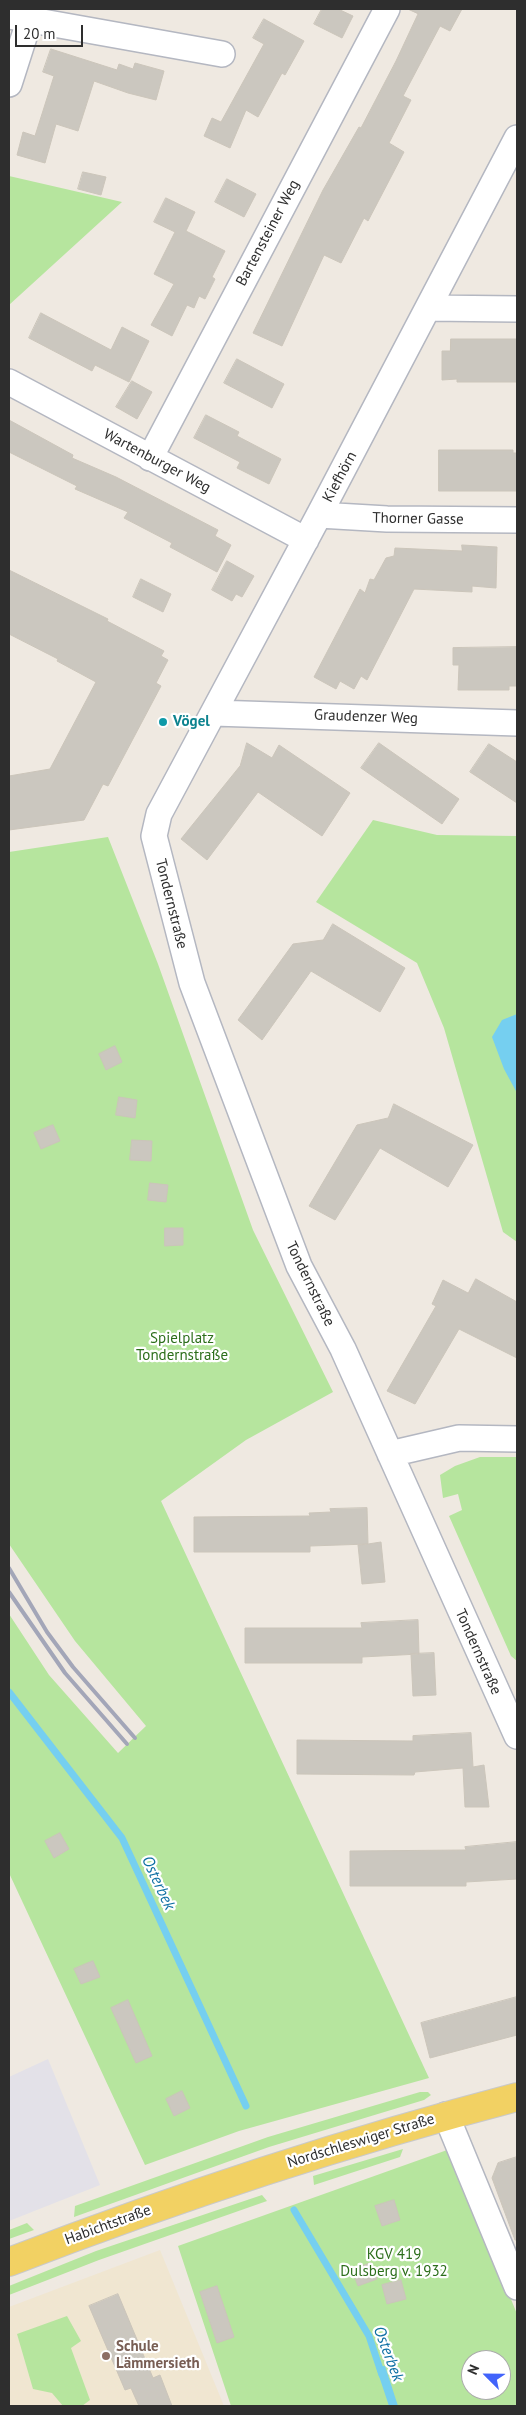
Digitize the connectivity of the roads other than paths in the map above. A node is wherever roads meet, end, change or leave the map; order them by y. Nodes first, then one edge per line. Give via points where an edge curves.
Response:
1 (387, 9) edge
2 (24, 15) edge
3 (222, 54) dead end
4 (9, 84) edge
5 (517, 138) edge
6 (428, 308) junction
7 (517, 309) edge
8 (9, 382) edge
9 (150, 458) junction
10 (319, 515) junction
11 (517, 520) edge
12 (306, 540) junction
13 (214, 713) junction
14 (517, 723) edge
15 (159, 814) joint
16 (517, 1438) edge
17 (390, 1454) junction
18 (517, 1736) edge
19 (517, 2097) edge
20 (446, 2115) junction
21 (207, 2190) joint
22 (9, 2262) edge
23 (517, 2288) edge

1 - 9 street, Bartensteiner Weg
2 - 3 street
2 - 4 street
5 - 6 street, Kiefhörn
6 - 7 street
6 - 10 street, Kiefhörn
8 - 9 street, Wartenburger Weg
9 - 12 street, Wartenburger Weg
10 - 11 street, Thorner Gasse
10 - 12 street, Kiefhörn
12 - 13 street, Kiefhörn
13 - 14 street, Graudenzer Weg
13 - 15 street, Kiefhörn
15 - 17 street, Tondernstraße via 154,836 192,983 298,1266 343,1349
16 - 17 street via 459,1438
17 - 18 street, Tondernstraße
19 - 20 main road, Nordschleswiger Straße
20 - 21 main road, Nordschleswiger Straße
20 - 23 street
21 - 22 main road, Habichtstraße

